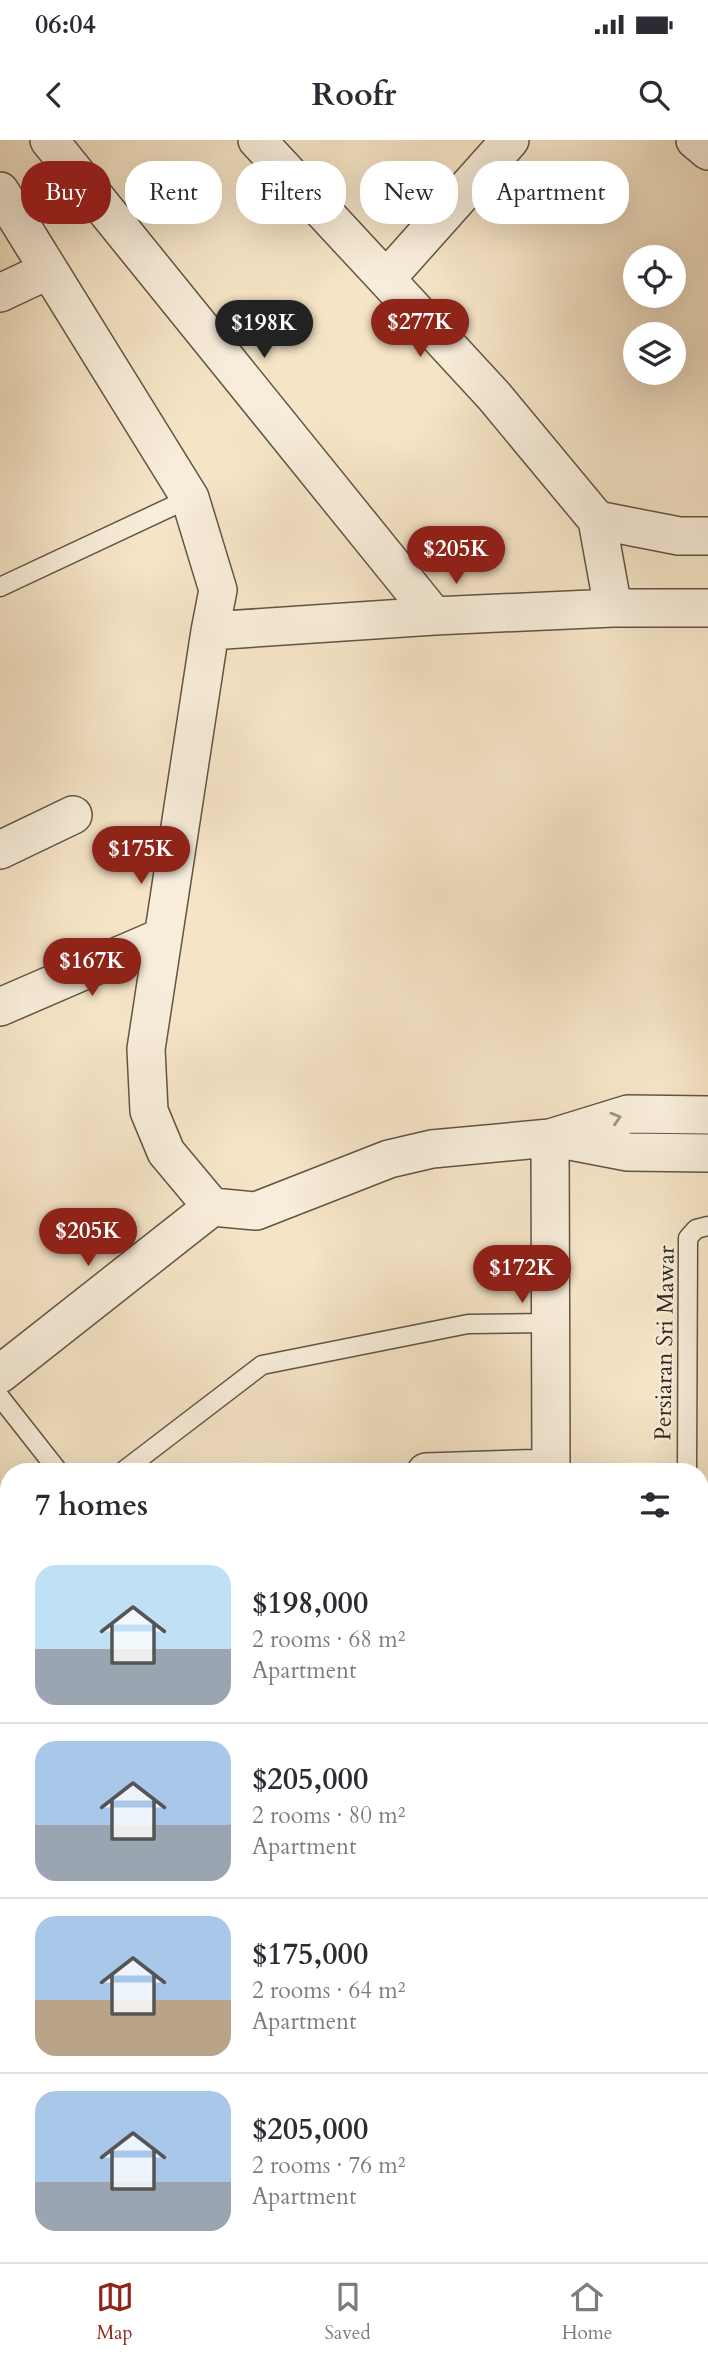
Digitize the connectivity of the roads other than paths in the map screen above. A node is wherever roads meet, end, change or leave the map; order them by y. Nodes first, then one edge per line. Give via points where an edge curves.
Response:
1 (49, 140) edge
2 (257, 140) edge
3 (510, 140) edge
4 (695, 140) edge
5 (708, 151) edge
6 (0, 191) edge
7 (49, 270) junction
8 (386, 279) junction
9 (0, 293) edge
10 (190, 498) junction
11 (597, 520) junction
12 (708, 536) edge
13 (0, 587) edge
14 (613, 608) junction
15 (708, 608) edge
16 (434, 616) junction
17 (210, 631) junction
18 (73, 816) dead end
19 (0, 849) edge
20 (162, 937) junction
21 (0, 1007) edge
22 (708, 1115) edge
23 (550, 1138) junction
24 (708, 1153) edge
25 (212, 1207) junction
26 (708, 1226) edge
27 (551, 1322) junction
28 (0, 1374) edge
29 (0, 1397) edge
30 (52, 1463) edge
31 (134, 1463) edge
32 (551, 1463) edge
33 (687, 1463) edge

1 - 16 street
2 - 8 street
3 - 8 street
4 - 5 street
6 - 7 street
7 - 9 street
7 - 10 street
8 - 11 street via 494,396
10 - 13 lane
10 - 17 street via 218,590
11 - 12 street via 679,536
11 - 14 street
14 - 15 street
14 - 16 street
16 - 17 street
17 - 20 street
18 - 19 street
20 - 21 street
20 - 25 street via 146,1049 149,1111 166,1152
23 -> 22 street via 628,1114
23 - 24 street via 628,1152
23 - 25 street via 432,1149 389,1159 256,1211
23 - 27 street
25 - 28 street
26 - 33 lane, Persiaran Sri Mawar via 696,1229 688,1238
27 - 31 lane via 468,1324 262,1365
27 - 32 street
29 - 30 lane

